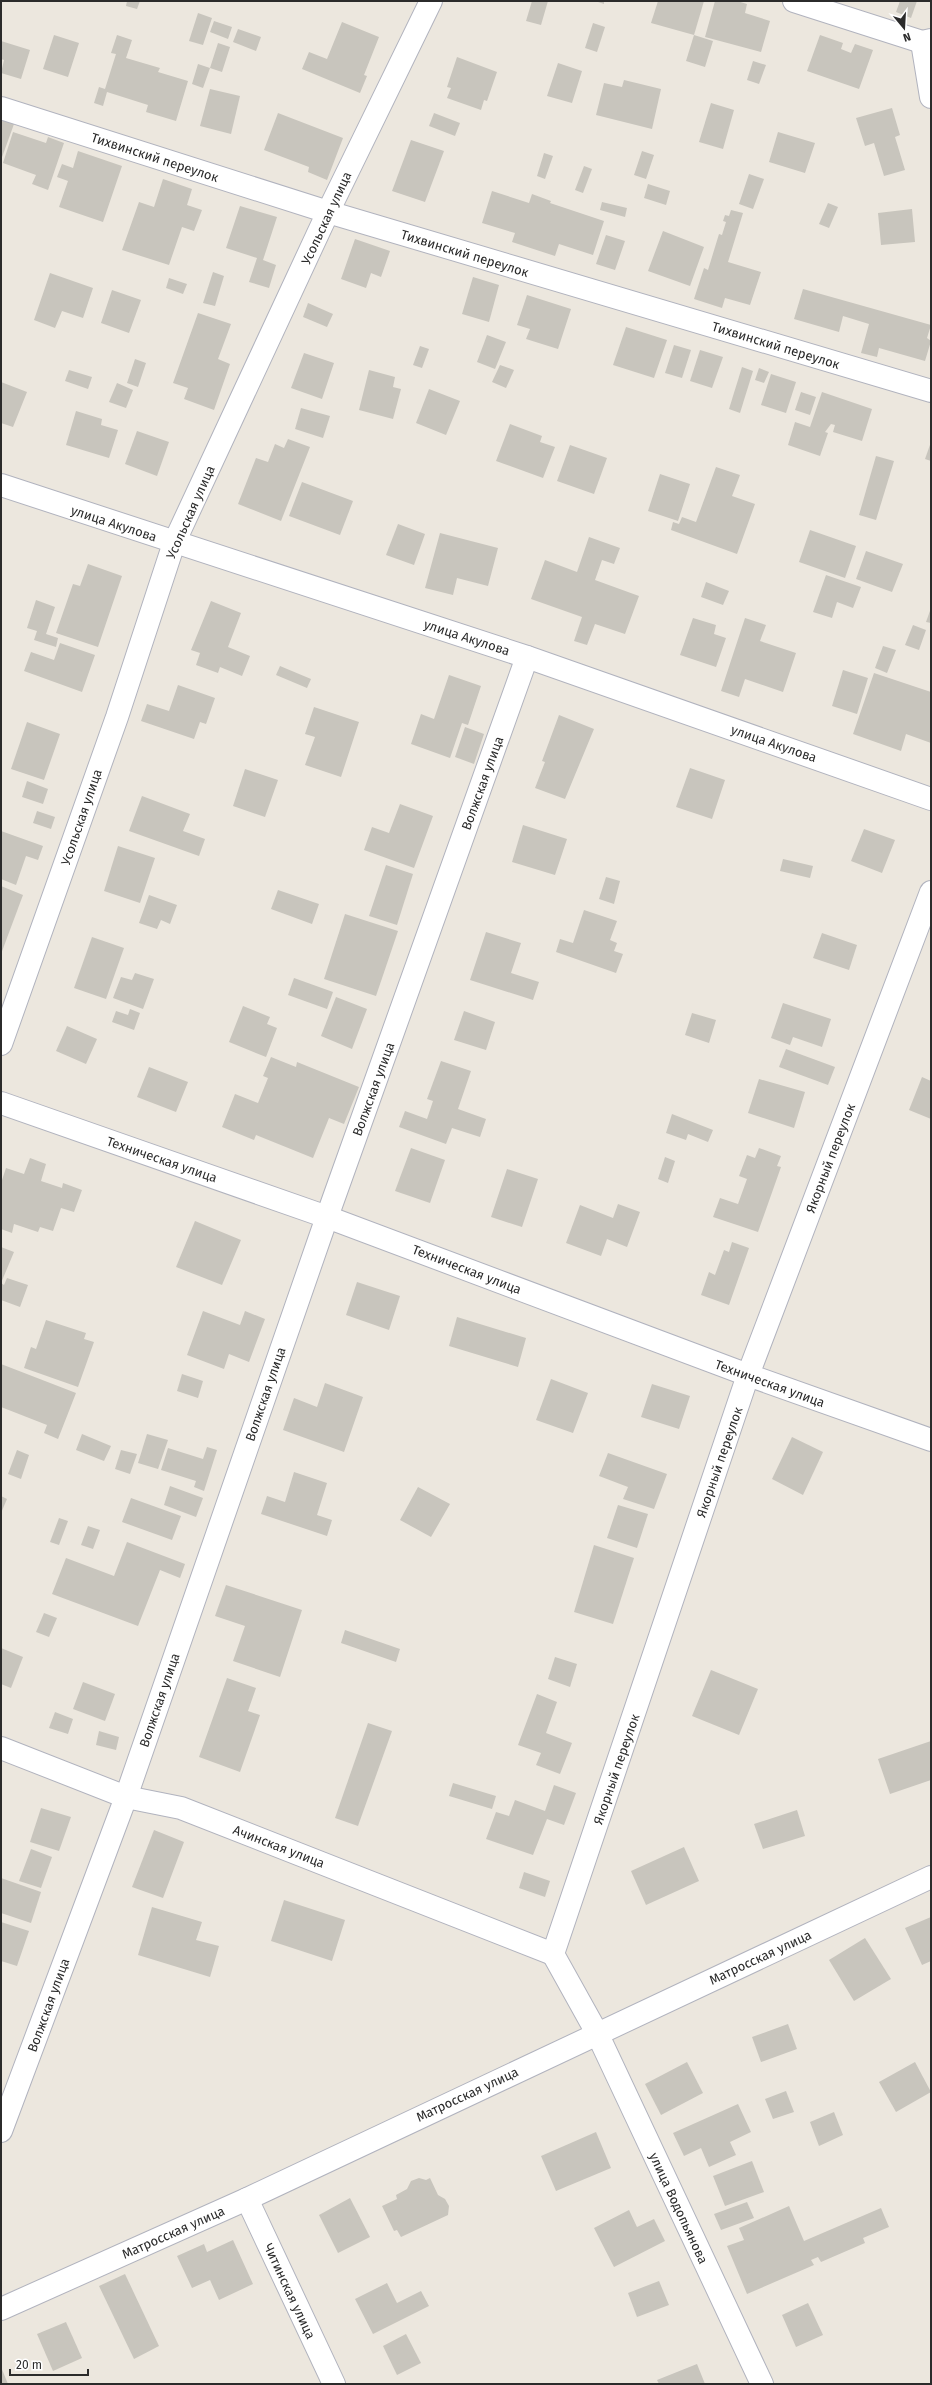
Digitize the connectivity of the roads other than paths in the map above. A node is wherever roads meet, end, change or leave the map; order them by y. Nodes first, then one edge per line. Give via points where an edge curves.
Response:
1 (431, 1) edge
2 (794, 1) edge
3 (927, 41) edge
4 (931, 97) edge
5 (1, 108) edge
6 (328, 212) junction
7 (931, 391) edge
8 (1, 485) edge
9 (174, 543) junction
10 (527, 657) junction
11 (931, 799) edge
12 (931, 892) edge
13 (1, 1044) edge
14 (1, 1103) edge
15 (327, 1217) junction
16 (748, 1375) junction
17 (931, 1440) edge
18 (1, 1748) edge
19 (126, 1797) junction
20 (931, 1877) edge
21 (553, 1954) junction
22 (597, 2033) junction
23 (1, 2131) edge
24 (247, 2199) junction
25 (1, 2309) edge
26 (334, 2384) edge
27 (762, 2384) edge

1 - 6 street, Усольская улица
2 - 3 street
3 - 4 street
5 - 6 street, Тихвинский переулок
6 - 7 street, Тихвинский переулок
6 - 9 street, Усольская улица
8 - 9 street, улица Акулова
9 - 10 street, улица Акулова
9 - 13 street, Усольская улица via 117,717
10 - 11 street, улица Акулова
10 - 15 street, Волжская улица
12 - 16 street, Якорный переулок
14 - 15 street, Техническая улица
15 - 16 street, Техническая улица
15 - 19 street, Волжская улица
16 - 17 street, Техническая улица
16 - 21 street, Якорный переулок
18 - 19 street, Ачинская улица
19 - 21 street, Ачинская улица via 181,1808
19 - 23 street, Волжская улица
20 - 22 street, Матросская улица
21 - 22 street
22 - 24 street, Матросская улица
22 - 27 street, улица Водопьянова
24 - 25 street, Матросская улица
24 - 26 street, Читинская улица

